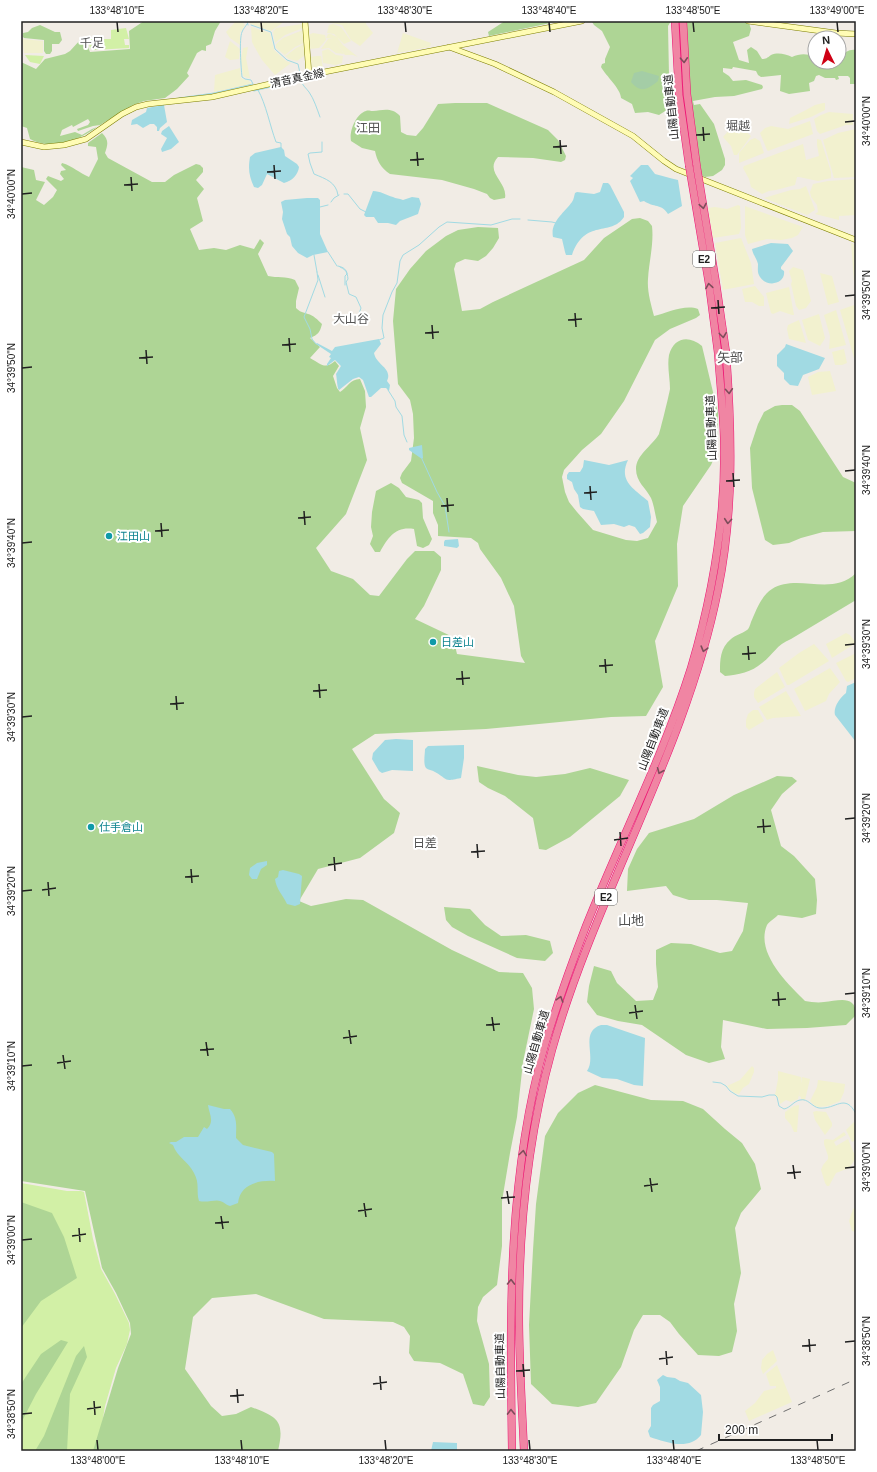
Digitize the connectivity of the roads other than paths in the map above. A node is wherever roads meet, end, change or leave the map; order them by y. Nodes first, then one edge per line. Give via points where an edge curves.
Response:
1 (305, 21) edge
2 (582, 21) edge
3 (676, 21) edge
4 (683, 21) edge
5 (748, 21) edge
6 (856, 34) edge
7 (469, 43) junction
8 (448, 47) junction
9 (467, 54) junction
10 (309, 75) junction
11 (21, 142) edge
12 (856, 240) edge
13 (722, 353) junction
14 (512, 1451) edge
15 (524, 1451) edge

1 - 10 main road
2 - 7 main road, 清音真金線
13 -> 3 highway, 山陽自動車道 / E2, bridge via 708,284 679,95
4 -> 13 highway, 山陽自動車道 / E2, bridge via 687,94 716,283
5 - 6 main road
7 - 8 main road, 清音真金線
7 - 9 main road via 464,49
8 - 9 main road
8 - 10 main road, 清音真金線
9 - 12 main road via 495,64 560,96 633,136 676,169
10 - 11 main road, 清音真金線 via 212,97 141,105 122,114 92,135 70,144 44,147
14 -> 13 highway, 山陽自動車道 / E2 via 511,1274 518,1188 535,1087 564,986 586,926 676,711 702,626 716,560 722,500
13 -> 15 highway, 山陽自動車道 / E2 via 731,440 730,493 723,561 710,626 698,669 663,765 571,988 545,1075 532,1140 524,1203 520,1275 520,1365

